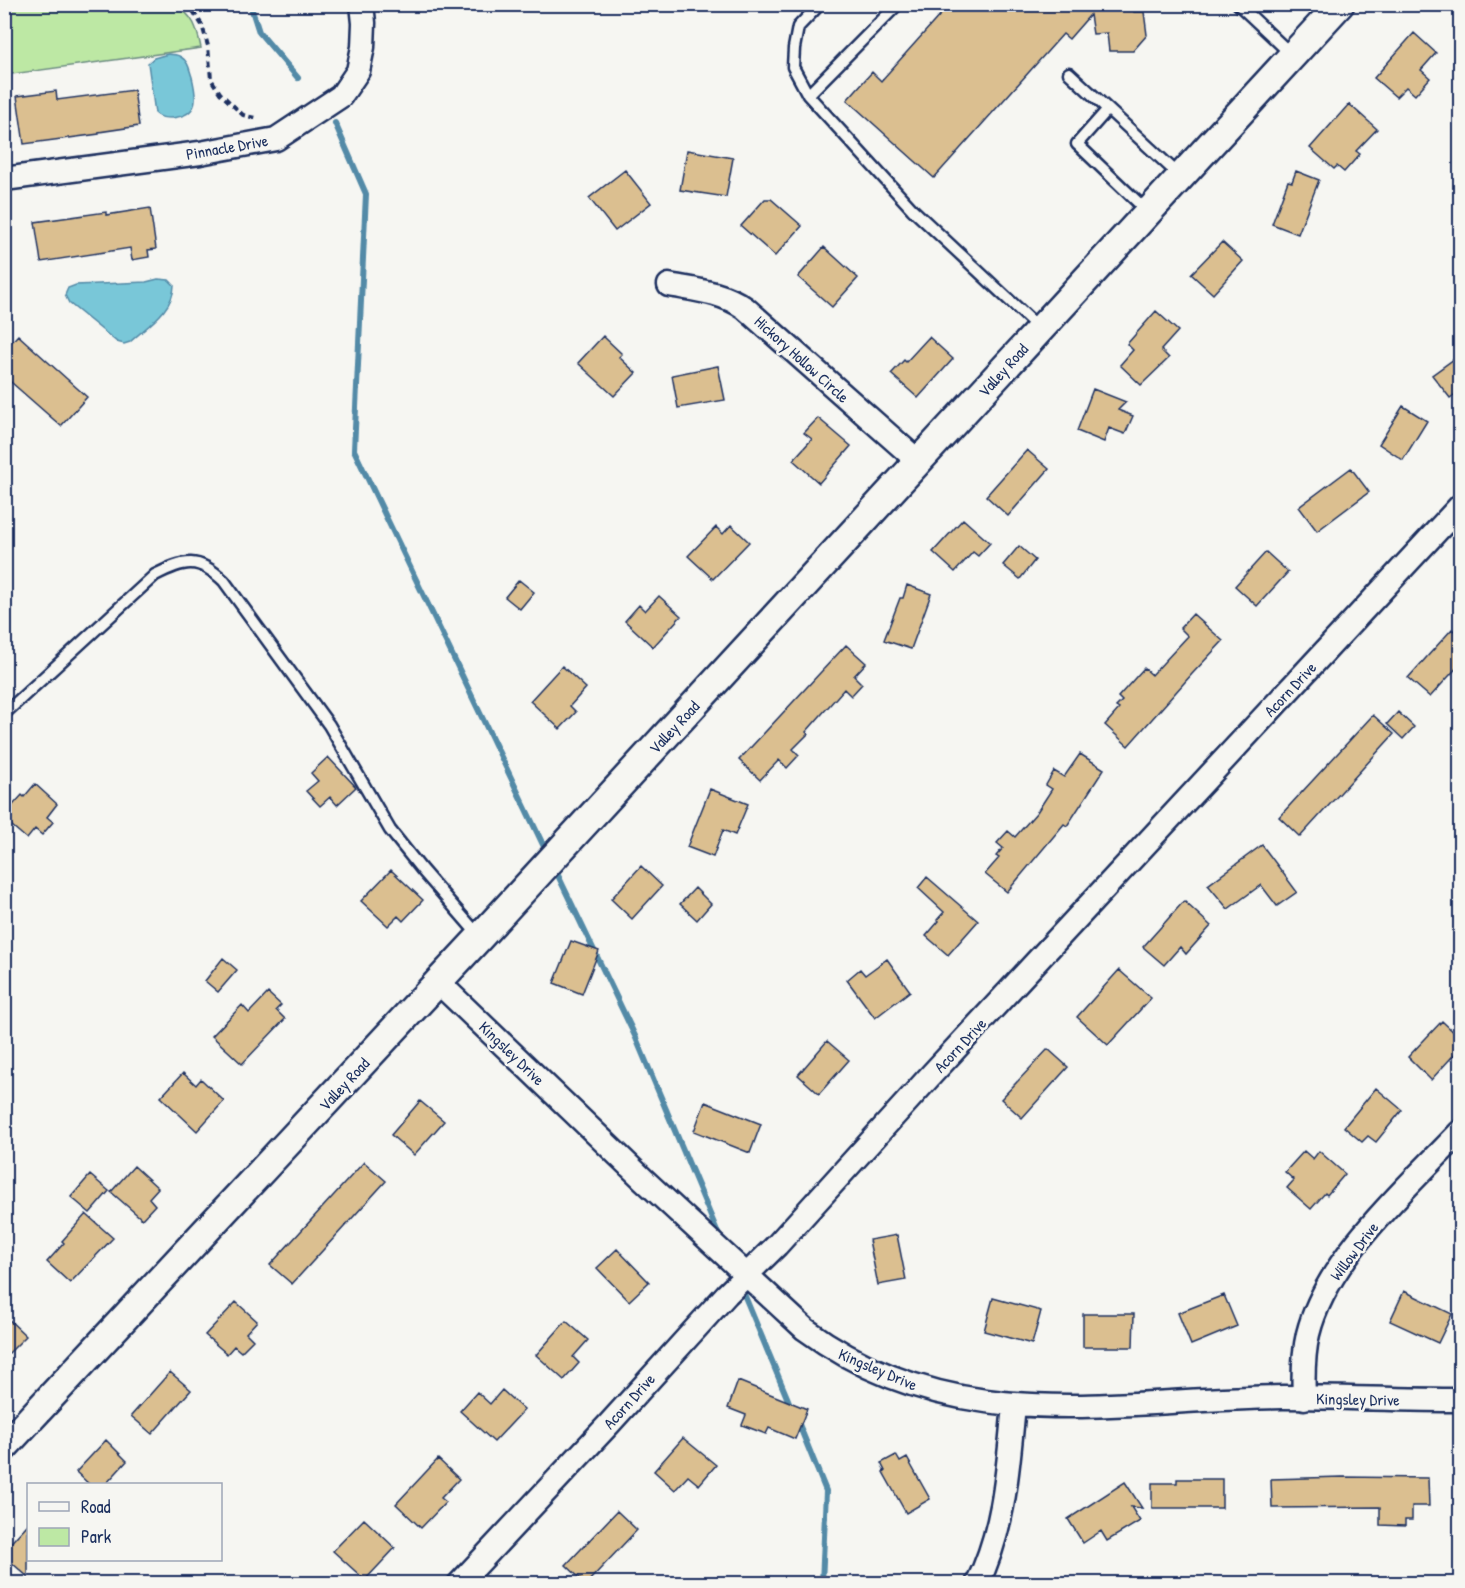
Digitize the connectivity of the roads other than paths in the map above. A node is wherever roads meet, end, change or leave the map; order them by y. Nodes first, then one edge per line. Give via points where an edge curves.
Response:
1 (362, 4) edge
2 (820, 4) edge
3 (898, 4) edge
4 (1238, 4) edge
5 (1339, 5) edge
6 (1292, 56) junction
7 (1069, 73) dead end
8 (808, 95) junction
9 (1108, 109) junction
10 (1180, 177) junction
11 (4, 179) edge
12 (1149, 212) junction
13 (669, 285) dead end
14 (1040, 330) junction
15 (919, 462) junction
16 (1461, 506) edge
17 (4, 714) edge
18 (480, 937) junction
19 (438, 982) junction
20 (1461, 1132) edge
21 (745, 1275) junction
22 (1304, 1398) junction
23 (1461, 1400) edge
24 (1014, 1405) junction
25 (8, 1437) edge
26 (459, 1584) edge
27 (977, 1584) edge

1 - 11 street, Pinnacle Drive via 363,46 358,71 341,96 276,139
2 - 8 lane via 798,27 794,48 793,67
3 - 8 lane
4 - 6 lane
5 - 6 street, Valley Road
6 - 10 street, Valley Road
7 - 9 lane
8 - 14 lane via 912,209
9 - 10 lane
9 - 12 lane via 1077,144
10 - 12 street, Valley Road
12 - 14 street, Valley Road
13 - 15 street, Hickory Hollow Circle via 713,292 745,308
14 - 15 street, Valley Road
15 - 18 street, Valley Road
16 - 21 street, Acorn Drive
17 - 18 lane via 155,575 192,562 210,568 224,581 329,725 390,830
18 - 19 street, Valley Road
19 - 21 street, Kingsley Drive
19 - 25 street, Valley Road
20 - 22 street, Willow Drive via 1363,1235 1333,1277 1308,1335
21 - 24 street, Kingsley Drive via 805,1329 854,1362 902,1383 961,1398
21 - 26 street, Acorn Drive
22 - 23 street, Kingsley Drive
22 - 24 street, Kingsley Drive via 1080,1407
24 - 27 street via 1000,1519 988,1562

